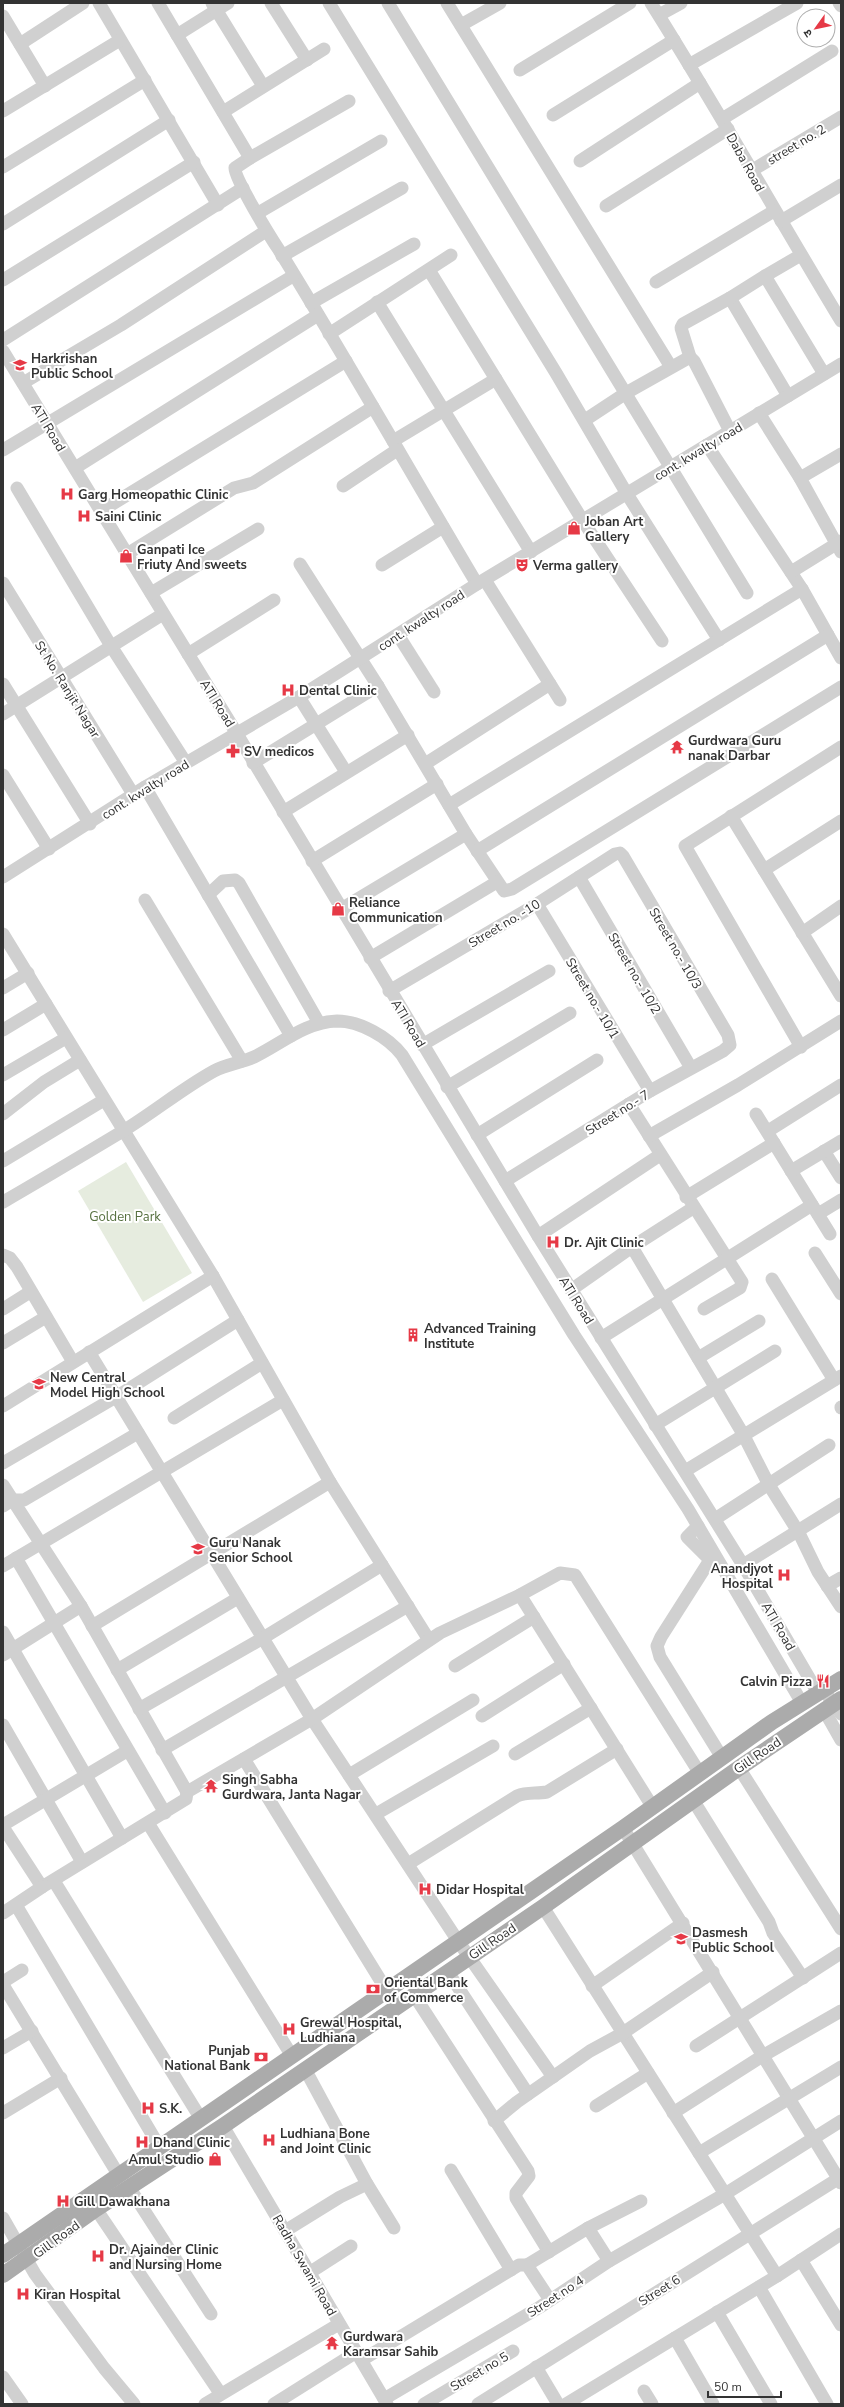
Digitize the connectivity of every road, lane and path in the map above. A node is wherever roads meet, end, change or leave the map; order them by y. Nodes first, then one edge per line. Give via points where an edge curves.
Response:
1 (84, 3) edge
2 (99, 3) edge
3 (158, 3) edge
4 (228, 3) edge
5 (271, 3) edge
6 (329, 3) edge
7 (388, 3) edge
8 (447, 3) edge
9 (500, 3) edge
10 (630, 3) edge
11 (651, 3) edge
12 (681, 3) edge
13 (797, 3) edge
14 (839, 3) edge
15 (841, 6) edge
16 (214, 7) edge
17 (659, 15) junction
18 (3, 16) edge
19 (461, 25) junction
20 (177, 35) junction
21 (120, 40) junction
22 (674, 40) junction
23 (20, 44) junction
24 (324, 49) dead end
25 (832, 51) dead end
26 (307, 60) junction
27 (690, 65) junction
28 (520, 70) dead end
29 (146, 80) junction
30 (700, 83) junction
31 (45, 86) junction
32 (263, 86) junction
33 (349, 101) dead end
34 (3, 111) edge
35 (223, 112) junction
36 (553, 115) dead end
37 (841, 117) edge
38 (169, 120) junction
39 (725, 124) junction
40 (381, 141) dead end
41 (250, 158) junction
42 (580, 161) dead end
43 (194, 162) junction
44 (3, 167) edge
45 (751, 171) junction
46 (841, 185) edge
47 (243, 188) junction
48 (402, 188) dead end
49 (218, 205) junction
50 (606, 206) dead end
51 (258, 212) junction
52 (778, 216) junction
53 (3, 224) edge
54 (266, 231) junction
55 (414, 244) dead end
56 (451, 255) dead end
57 (801, 255) junction
58 (282, 256) junction
59 (429, 270) junction
60 (293, 276) junction
61 (765, 276) junction
62 (3, 280) edge
63 (656, 282) dead end
64 (730, 298) junction
65 (378, 302) junction
66 (311, 303) junction
67 (318, 315) junction
68 (841, 321) edge
69 (329, 334) junction
70 (3, 340) edge
71 (3, 351) edge
72 (690, 357) junction
73 (346, 361) junction
74 (841, 364) edge
75 (671, 367) junction
76 (824, 374) junction
77 (496, 379) junction
78 (23, 383) junction
79 (626, 393) junction
80 (788, 396) junction
81 (373, 407) junction
82 (443, 410) junction
83 (759, 413) junction
84 (585, 420) junction
85 (47, 424) junction
86 (730, 431) junction
87 (707, 445) junction
88 (395, 446) junction
89 (3, 450) edge
90 (841, 454) edge
91 (670, 467) junction
92 (75, 468) junction
93 (800, 478) junction
94 (343, 486) dead end
95 (17, 488) dead end
96 (628, 494) junction
97 (100, 511) junction
98 (583, 521) junction
99 (443, 527) junction
100 (258, 529) dead end
101 (839, 545) edge
102 (531, 552) junction
103 (127, 554) junction
104 (300, 564) dead end
105 (382, 565) dead end
106 (791, 572) junction
107 (481, 582) junction
108 (3, 583) edge
109 (802, 589) junction
110 (150, 593) junction
111 (746, 593) dead end
112 (274, 600) dead end
113 (163, 614) junction
114 (398, 635) junction
115 (828, 635) junction
116 (720, 640) junction
117 (662, 642) dead end
118 (111, 646) junction
119 (188, 654) junction
120 (841, 658) edge
121 (360, 659) junction
122 (61, 678) junction
123 (3, 684) edge
124 (550, 684) junction
125 (378, 686) junction
126 (841, 687) edge
127 (434, 692) dead end
128 (299, 697) junction
129 (560, 700) dead end
130 (17, 706) junction
131 (3, 714) edge
132 (316, 723) junction
133 (237, 734) junction
134 (408, 735) junction
135 (841, 747) edge
136 (186, 763) junction
137 (254, 763) junction
138 (425, 764) junction
139 (346, 772) junction
140 (3, 775) edge
141 (437, 784) junction
142 (145, 787) junction
143 (133, 794) junction
144 (449, 805) junction
145 (283, 812) junction
146 (731, 816) junction
147 (841, 821) edge
148 (90, 824) junction
149 (466, 834) junction
150 (49, 849) junction
151 (477, 851) junction
152 (618, 853) joint
153 (312, 861) junction
154 (764, 870) junction
155 (4, 875) edge
156 (579, 877) junction
157 (497, 882) junction
158 (208, 895) junction
159 (145, 900) dead end
160 (537, 904) junction
161 (841, 906) edge
162 (342, 909) junction
163 (802, 933) junction
164 (4, 936) edge
165 (370, 958) junction
166 (549, 971) dead end
167 (28, 973) junction
168 (3, 988) edge
169 (390, 991) junction
170 (841, 996) edge
171 (46, 1004) junction
172 (570, 1013) dead end
173 (841, 1021) edge
174 (319, 1023) junction
175 (3, 1030) edge
176 (291, 1036) junction
177 (66, 1038) junction
178 (422, 1045) junction
179 (730, 1045) joint
180 (801, 1047) junction
181 (80, 1060) junction
182 (597, 1060) dead end
183 (242, 1061) junction
184 (691, 1068) junction
185 (3, 1075) edge
186 (841, 1085) edge
187 (447, 1087) junction
188 (650, 1091) junction
189 (104, 1100) junction
190 (629, 1104) junction
191 (3, 1114) edge
192 (756, 1114) dead end
193 (124, 1131) junction
194 (768, 1131) junction
195 (477, 1135) junction
196 (649, 1136) junction
197 (841, 1141) edge
198 (774, 1143) junction
199 (824, 1151) junction
200 (660, 1155) junction
201 (3, 1161) edge
202 (791, 1171) junction
203 (841, 1178) edge
204 (505, 1181) junction
205 (686, 1197) junction
206 (841, 1200) edge
207 (3, 1202) edge
208 (693, 1208) junction
209 (815, 1210) junction
210 (830, 1234) dead end
211 (538, 1236) junction
212 (632, 1247) junction
213 (815, 1253) dead end
214 (3, 1255) edge
215 (726, 1258) junction
216 (213, 1276) junction
217 (772, 1279) dead end
218 (570, 1290) junction
219 (30, 1292) junction
220 (841, 1294) edge
221 (662, 1300) junction
222 (3, 1309) edge
223 (704, 1310) dead end
224 (46, 1317) junction
225 (238, 1320) junction
226 (759, 1321) dead end
227 (600, 1338) junction
228 (3, 1343) edge
229 (775, 1351) dead end
230 (89, 1352) junction
231 (698, 1358) junction
232 (73, 1362) junction
233 (262, 1363) junction
234 (838, 1378) edge
235 (716, 1388) junction
236 (116, 1396) junction
237 (283, 1400) junction
238 (3, 1406) edge
239 (174, 1418) dead end
240 (656, 1425) junction
241 (138, 1433) junction
242 (744, 1434) junction
243 (829, 1445) dead end
244 (3, 1463) edge
245 (685, 1471) junction
246 (162, 1472) junction
247 (330, 1482) junction
248 (769, 1484) junction
249 (3, 1485) edge
250 (8, 1503) edge
251 (841, 1504) edge
252 (715, 1519) junction
253 (698, 1526) junction
254 (797, 1531) junction
255 (39, 1544) junction
256 (212, 1554) junction
257 (16, 1558) junction
258 (743, 1565) junction
259 (3, 1566) edge
260 (382, 1566) junction
261 (841, 1578) edge
262 (827, 1586) junction
263 (520, 1595) junction
264 (238, 1598) junction
265 (81, 1606) junction
266 (408, 1606) junction
267 (841, 1607) edge
268 (534, 1618) junction
269 (55, 1622) junction
270 (92, 1626) junction
271 (3, 1632) edge
272 (263, 1638) junction
273 (429, 1640) junction
274 (8, 1652) edge
275 (564, 1664) junction
276 (455, 1666) dead end
277 (117, 1670) junction
278 (288, 1678) junction
279 (841, 1679) edge
280 (821, 1692) junction
281 (473, 1700) dead end
282 (802, 1703) junction
283 (835, 1707) edge
284 (139, 1708) junction
285 (591, 1708) junction
286 (482, 1716) dead end
287 (312, 1718) junction
288 (3, 1725) edge
289 (841, 1740) edge
290 (493, 1746) dead end
291 (617, 1749) junction
292 (162, 1750) junction
293 (127, 1751) junction
294 (514, 1754) dead end
295 (720, 1756) junction
296 (244, 1759) junction
297 (739, 1768) junction
298 (699, 1772) junction
299 (349, 1775) junction
300 (86, 1777) junction
301 (187, 1792) junction
302 (46, 1799) junction
303 (693, 1800) junction
304 (652, 1806) junction
305 (165, 1814) junction
306 (376, 1814) junction
307 (148, 1823) junction
308 (3, 1826) edge
309 (623, 1828) junction
310 (122, 1838) junction
311 (634, 1843) junction
312 (82, 1862) junction
313 (408, 1864) junction
314 (54, 1880) junction
315 (42, 1887) junction
316 (16, 1905) junction
317 (543, 1907) junction
318 (3, 1913) edge
319 (839, 1922) edge
320 (683, 1923) junction
321 (458, 1941) junction
322 (841, 1954) edge
323 (469, 1956) junction
324 (22, 1970) dead end
325 (448, 1972) junction
326 (713, 1972) junction
327 (803, 1978) junction
328 (3, 1983) edge
329 (592, 1986) junction
330 (387, 1991) junction
331 (414, 1995) junction
332 (841, 2011) edge
333 (741, 2018) junction
334 (32, 2031) junction
335 (622, 2033) junction
336 (696, 2046) dead end
337 (3, 2048) edge
338 (764, 2055) junction
339 (292, 2056) junction
340 (841, 2067) edge
341 (305, 2069) junction
342 (648, 2073) junction
343 (553, 2077) junction
344 (61, 2078) junction
345 (528, 2094) junction
346 (789, 2097) junction
347 (596, 2106) dead end
348 (673, 2112) junction
349 (3, 2113) edge
350 (201, 2119) junction
351 (494, 2121) junction
352 (841, 2121) edge
353 (223, 2126) junction
354 (814, 2138) junction
355 (159, 2146) junction
356 (699, 2153) junction
357 (451, 2170) dead end
358 (118, 2174) junction
359 (840, 2180) edge
360 (367, 2184) junction
361 (129, 2187) junction
362 (725, 2194) junction
363 (641, 2201) dead end
364 (96, 2209) junction
365 (3, 2218) edge
366 (394, 2228) dead end
367 (588, 2228) junction
368 (285, 2231) junction
369 (750, 2233) junction
370 (841, 2234) edge
371 (18, 2244) junction
372 (351, 2246) dead end
373 (550, 2252) junction
374 (3, 2254) edge
375 (28, 2260) junction
376 (609, 2260) junction
377 (801, 2260) junction
378 (527, 2266) junction
379 (511, 2270) junction
380 (309, 2273) junction
381 (3, 2276) edge
382 (777, 2276) junction
383 (759, 2287) junction
384 (550, 2300) junction
385 (717, 2312) junction
386 (211, 2314) dead end
387 (339, 2324) junction
388 (841, 2325) edge
389 (675, 2338) junction
390 (513, 2352) dead end
391 (358, 2356) junction
392 (536, 2367) junction
393 (3, 2377) edge
394 (644, 2391) dead end
395 (220, 2394) junction
396 (385, 2402) edge
397 (22, 2404) edge
398 (134, 2404) edge
399 (205, 2404) edge
400 (274, 2404) edge
401 (424, 2404) edge
402 (478, 2404) edge
403 (558, 2404) edge
404 (566, 2404) edge
405 (652, 2404) edge
406 (712, 2404) edge
407 (771, 2404) edge
408 (827, 2404) edge

1 - 23 street
2 - 21 street
3 - 20 street
4 - 16 street
5 - 26 street
6 - 84 street
7 - 79 street
8 - 19 street
9 - 19 street
10 - 28 street
11 - 17 street, Daba Road
12 - 17 street
13 - 27 street
14 - 15 street
16 - 20 street
16 - 32 street
17 - 22 street, Daba Road
18 - 23 street
19 - 75 street
20 - 35 street
21 - 29 street
21 - 31 street
22 - 27 street, Daba Road
22 - 36 street
23 - 31 street
24 - 26 street
25 - 39 street
26 - 32 street
27 - 30 street, Daba Road
29 - 38 street
29 - 44 street
30 - 39 street, Daba Road
30 - 42 street
31 - 34 street
32 - 35 street
33 - 41 street
35 - 41 street
37 - 45 street, street no. 2
38 - 43 street
38 - 53 street
39 - 45 street, Daba Road
39 - 50 street
40 - 51 street
41 - 47 street via 235,168
43 - 49 street
43 - 62 street
45 - 52 street, Daba Road
46 - 52 street
47 - 49 street
47 - 51 street
48 - 58 street
49 - 70 street
51 - 54 street
52 - 57 street, Daba Road
52 - 63 street
54 - 58 street
54 - 78 street via 121,325
55 - 66 street
56 - 59 street
57 - 61 street
57 - 68 street, Daba Road
58 - 60 street
59 - 65 street
59 - 77 street
60 - 66 street
60 - 85 street
61 - 64 street
61 - 76 street
64 - 72 street via 682,326
64 - 80 street
65 - 69 street
65 - 82 street
66 - 67 street
67 - 69 street
67 - 92 street
69 - 73 street
71 - 78 street, ATI Road
72 - 75 street
72 - 86 street
73 - 81 street
73 - 97 street
74 - 76 street, cont. kwalty road
75 - 79 street
76 - 80 street, cont. kwalty road
77 - 82 street
77 - 98 street
78 - 85 street, ATI Road
79 - 84 street
79 - 91 street
80 - 83 street, cont. kwalty road
81 - 88 street
81 - 103 street via 253,483 234,488
82 - 88 street
82 - 102 street
83 - 86 street, cont. kwalty road
83 - 93 street
84 - 96 street
85 - 89 street
85 - 92 street, ATI Road
86 - 87 street, cont. kwalty road
87 - 91 street, cont. kwalty road
87 - 106 street
88 - 94 street
88 - 99 street
90 - 93 street
91 - 96 street, cont. kwalty road
91 - 111 street
92 - 97 street, ATI Road
93 - 101 street
95 - 118 street
96 - 98 street, cont. kwalty road
96 - 116 street
97 - 103 street, ATI Road
98 - 102 street, cont. kwalty road
98 - 117 street
99 - 105 street
99 - 107 street
100 - 110 street
101 - 106 street
102 - 107 street, cont. kwalty road
103 - 110 street, ATI Road
104 - 121 street
106 - 109 street
107 - 114 street, cont. kwalty road
107 - 124 street
108 - 122 street, St No. Ranjit Nagar
109 - 115 street
109 - 116 street
110 - 113 street, ATI Road
112 - 119 street
113 - 118 street
113 - 119 street, ATI Road
114 - 121 street, cont. kwalty road
114 - 127 street
115 - 120 street
115 - 151 street
116 - 144 street
118 - 122 street
118 - 136 street
119 - 133 street, ATI Road
121 - 125 street
121 - 128 street, cont. kwalty road
122 - 130 street
122 - 143 street, St No. Ranjit Nagar
123 - 130 street
124 - 129 street
124 - 138 street
125 - 132 street
125 - 134 street
126 - 157 street via 512,889 504,891
128 - 132 street
128 - 133 street, cont. kwalty road
130 - 131 street
130 - 148 street
132 - 137 street
132 - 139 street
133 - 136 street, cont. kwalty road
133 - 137 street, ATI Road
134 - 138 street
134 - 139 street
135 - 146 street
136 - 142 street, cont. kwalty road
137 - 145 street, ATI Road
138 - 141 street
139 - 145 street
140 - 150 street
141 - 144 street
141 - 153 street
142 - 143 street, cont. kwalty road
142 - 158 street
143 - 148 street, cont. kwalty road
144 - 149 street
145 - 153 street, ATI Road
146 - 154 street
146 - 180 street via 686,844 685,848
147 - 154 street
148 - 150 street, cont. kwalty road
149 - 151 street
149 - 162 street
150 - 155 street, cont. kwalty road
151 - 157 street
152 - 156 street, Street no. -10
152 - 179 street, Street no.- 10/3 via 621,854 728,1035
153 - 162 street, ATI Road
154 - 163 street
156 - 160 street, Street no. -10
156 - 184 street, Street no.- 10/2
157 - 165 street
158 - 174 street via 224,880 235,880 239,883
158 - 176 street
159 - 183 street
160 - 169 street, Street no. -10
160 - 188 street, Street no.- 10/1
161 - 163 street
162 - 165 street, ATI Road
163 - 170 street
164 - 167 street
165 - 169 street, ATI Road
166 - 178 street
167 - 168 street
167 - 171 street
169 - 178 street, ATI Road
171 - 175 street
171 - 177 street
172 - 187 street
173 - 180 street
174 - 176 street
174 - 253 street via 338,1021 358,1026 384,1037 396,1047 574,1335
176 - 183 street via 255,1057
177 - 181 street
177 - 185 street
178 - 187 street, ATI Road
179 - 184 street, Street no.- 7 via 723,1052
180 - 196 street
181 - 189 street
181 - 191 street via 44,1082
182 - 195 street
183 - 193 street via 214,1072
184 - 188 street, Street no.- 7
186 - 194 street
187 - 195 street, ATI Road
188 - 190 street, Street no.- 7
189 - 193 street
189 - 201 street
190 - 196 street
190 - 204 street, Street no.- 7
192 - 194 street
193 - 207 street
193 - 216 street
194 - 198 street
195 - 204 street, ATI Road
196 - 200 street
197 - 199 street
198 - 202 street
198 - 205 street
199 - 202 street
199 - 203 street
200 - 205 street
200 - 211 street
202 - 209 street
204 - 211 street, ATI Road
205 - 208 street
206 - 209 street
208 - 212 street
208 - 215 street
209 - 210 street
209 - 215 street
211 - 218 street, ATI Road
212 - 218 street
212 - 221 street
213 - 220 street
214 - 219 street via 10,1258
215 - 221 street
215 - 223 street via 743,1285
216 - 225 street
216 - 230 street
217 - 234 street
218 - 227 street, ATI Road
219 - 222 street
219 - 224 street
221 - 227 street
221 - 231 street
224 - 228 street
224 - 232 street
225 - 233 street
225 - 236 street
226 - 231 street
227 - 240 street, ATI Road
229 - 235 street
230 - 232 street
230 - 236 street
231 - 235 street
232 - 238 street
233 - 237 street
233 - 239 street
234 - 242 street
235 - 240 street
235 - 242 street
236 - 241 street
236 - 244 street
237 - 246 street
237 - 247 street
240 - 245 street, ATI Road
241 - 246 street
241 - 250 street via 24,1500
242 - 245 street
242 - 248 street
243 - 248 street
245 - 252 street, ATI Road
246 - 255 street
246 - 256 street
247 - 256 street
247 - 260 street
248 - 252 street
248 - 254 street
249 - 250 street
250 - 255 street
251 - 254 street
252 - 258 street, ATI Road
253 - 282 street
253 - 295 street via 687,1537 710,1560 657,1646 668,1672
254 - 258 street
254 - 262 street
255 - 257 street
255 - 265 street
256 - 264 street
256 - 270 street
257 - 259 street
257 - 269 street
258 - 280 street, ATI Road
260 - 266 street
260 - 272 street
261 - 262 street
262 - 267 street
263 - 268 street
263 - 273 street
263 - 298 street via 560,1573 575,1576
264 - 272 street
264 - 277 street
265 - 269 street
265 - 270 street
266 - 273 street
266 - 278 street
268 - 275 street
268 - 276 street
269 - 274 street
269 - 293 street
270 - 277 street
271 - 274 street
272 - 278 street
272 - 284 street
273 - 287 street
274 - 300 street
275 - 285 street
275 - 286 street
277 - 284 street
278 - 287 street
278 - 292 street
279 - 280 main road, Gill Road
280 - 282 main road, Gill Road
280 - 283 street, ATI Road
281 - 299 street
282 - 295 main road, Gill Road
283 - 289 street, ATI Road
283 - 297 main road, Gill Road
284 - 292 street
285 - 291 street
285 - 294 street
287 - 296 street
287 - 299 street
288 - 302 street
290 - 306 street
291 - 304 street
291 - 313 street via 547,1792 528,1792 516,1796
292 - 301 street
293 - 300 street
293 - 305 street
295 - 298 main road, Gill Road
296 - 301 street
296 - 330 street
297 - 303 main road, Gill Road
297 - 319 street
298 - 304 main road, Gill Road
299 - 306 street
300 - 302 street
300 - 310 street
301 - 305 street via 186,1799
302 - 308 street
302 - 312 street
303 - 311 main road, Gill Road
303 - 327 street
304 - 309 main road, Gill Road
305 - 307 street
306 - 313 street
307 - 310 street
307 - 339 street
308 - 315 street
309 - 311 street
309 - 321 main road, Gill Road
310 - 312 street
311 - 317 main road, Gill Road
311 - 320 street
312 - 314 street
313 - 321 street
314 - 315 street
314 - 350 street
315 - 316 street
316 - 318 street
316 - 355 street
317 - 323 main road, Gill Road
317 - 329 street
320 - 326 street
320 - 329 street
321 - 323 street
321 - 330 main road, Gill Road
322 - 327 street
323 - 325 main road, Gill Road
323 - 343 street
324 - 328 street
325 - 331 main road, Gill Road
325 - 345 street
326 - 333 street
326 - 335 street
327 - 333 street
328 - 334 street
329 - 335 street
330 - 339 main road, Gill Road
331 - 341 main road, Gill Road
331 - 351 street
332 - 338 street
333 - 336 street
333 - 338 street
334 - 337 street
334 - 344 street
335 - 342 street
335 - 343 street via 590,2051
338 - 346 street
338 - 348 street
339 - 350 main road, Gill Road
340 - 346 street
341 - 353 main road, Gill Road
341 - 360 street
342 - 347 street
342 - 348 street
343 - 345 street
344 - 349 street
344 - 358 street
345 - 351 street
346 - 354 street
346 - 356 street
348 - 356 street
350 - 355 main road, Gill Road
351 - 373 street via 528,2171 529,2176 516,2193 516,2198
352 - 354 street, Street no 4
353 - 361 main road, Gill Road
353 - 368 street, Radha Swami Road
354 - 359 street
354 - 362 street, Street no 4
355 - 358 main road, Gill Road
356 - 362 street
357 - 379 street
358 - 371 main road, Gill Road
359 - 369 street, Street 6
360 - 366 street
360 - 368 street via 340,2197
361 - 364 main road, Gill Road
361 - 386 street
362 - 369 street
362 - 376 street, Street no 4
363 - 367 street
364 - 375 main road, Gill Road
364 - 395 street
365 - 371 street
367 - 373 street
367 - 376 street
368 - 380 street, Radha Swami Road
369 - 382 street
369 - 392 street, Street 6
370 - 377 street
371 - 374 main road, Gill Road
371 - 375 street
372 - 380 street
373 - 378 street
375 - 381 main road, Gill Road
375 - 398 street via 35,2274 81,2337
376 - 384 street, Street no 4
377 - 382 street
377 - 388 street
378 - 379 street via 519,2265
378 - 384 street
379 - 391 street
380 - 387 street, Radha Swami Road
382 - 383 street
383 - 385 street
383 - 408 street
384 - 396 street, Street no 4
385 - 389 street
385 - 407 street
387 - 391 street, Radha Swami Road
387 - 395 street
389 - 404 street
389 - 406 street
390 - 401 street, Street no 5
391 - 396 street, Radha Swami Road
391 - 400 street
392 - 402 street, Street 6
392 - 403 street
393 - 397 street
394 - 405 street
395 - 399 street

